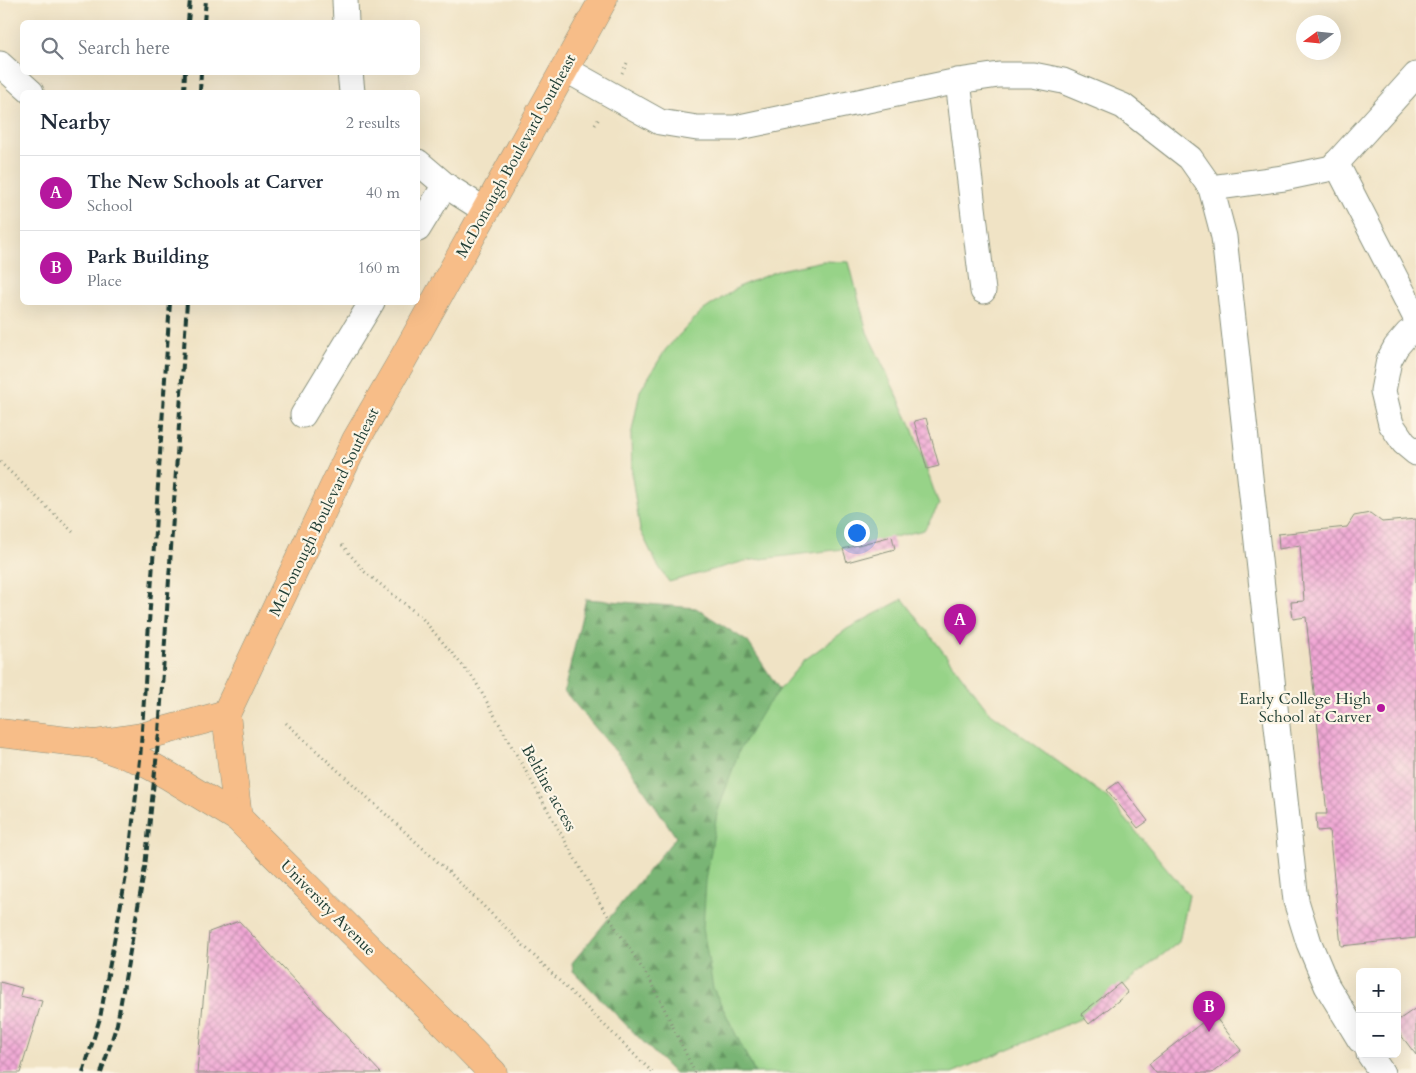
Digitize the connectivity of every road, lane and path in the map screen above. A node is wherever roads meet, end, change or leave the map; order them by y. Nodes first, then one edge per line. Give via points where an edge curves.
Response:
1 (345, 0) edge
2 (603, 0) edge
3 (346, 20) edge
4 (0, 64) edge
5 (565, 70) junction
6 (350, 75) edge
7 (1416, 75) edge
8 (958, 81) junction
9 (29, 90) edge
10 (352, 90) edge
11 (420, 164) edge
12 (1336, 164) junction
13 (444, 185) junction
14 (1211, 188) junction
15 (486, 211) junction
16 (420, 226) edge
17 (983, 291) dead end
18 (370, 305) edge
19 (1416, 318) edge
20 (1416, 329) edge
21 (303, 415) dead end
22 (1416, 453) edge
23 (0, 462) edge
24 (74, 534) dead end
25 (342, 545) dead end
26 (226, 714) junction
27 (286, 723) dead end
28 (0, 733) edge
29 (94, 744) junction
30 (238, 818) junction
31 (1356, 1033) edge
32 (1372, 1058) edge
33 (492, 1073) edge
34 (653, 1073) edge
35 (695, 1073) edge
36 (1382, 1073) edge

1 - 3 lane
2 - 5 main road, McDonough Boulevard Southeast
4 - 9 lane
5 - 8 lane via 660,122 697,128 735,128
5 - 15 main road, McDonough Boulevard Southeast
6 - 10 lane
7 - 12 lane
8 - 14 lane via 999,75 1033,75 1063,81 1091,92 1123,106 1190,158
8 - 17 lane
11 - 13 lane
12 - 14 lane via 1332,168 1284,178
12 - 19 lane
13 - 15 lane
13 - 16 lane
14 - 31 lane via 1224,237 1296,901 1327,986
15 - 26 main road, McDonough Boulevard Southeast via 356,440
18 - 21 lane
20 - 22 lane via 1408,333 1389,360 1383,391 1391,424 1404,443
23 - 24 path
25 - 35 path, Beltline access via 364,572 421,617 474,680 601,905 653,985
26 - 29 main road via 141,737
26 - 30 main road
27 - 34 path via 450,873
28 - 29 main road
29 - 30 main road, University Avenue via 140,760
30 - 33 main road, University Avenue
32 - 36 lane

